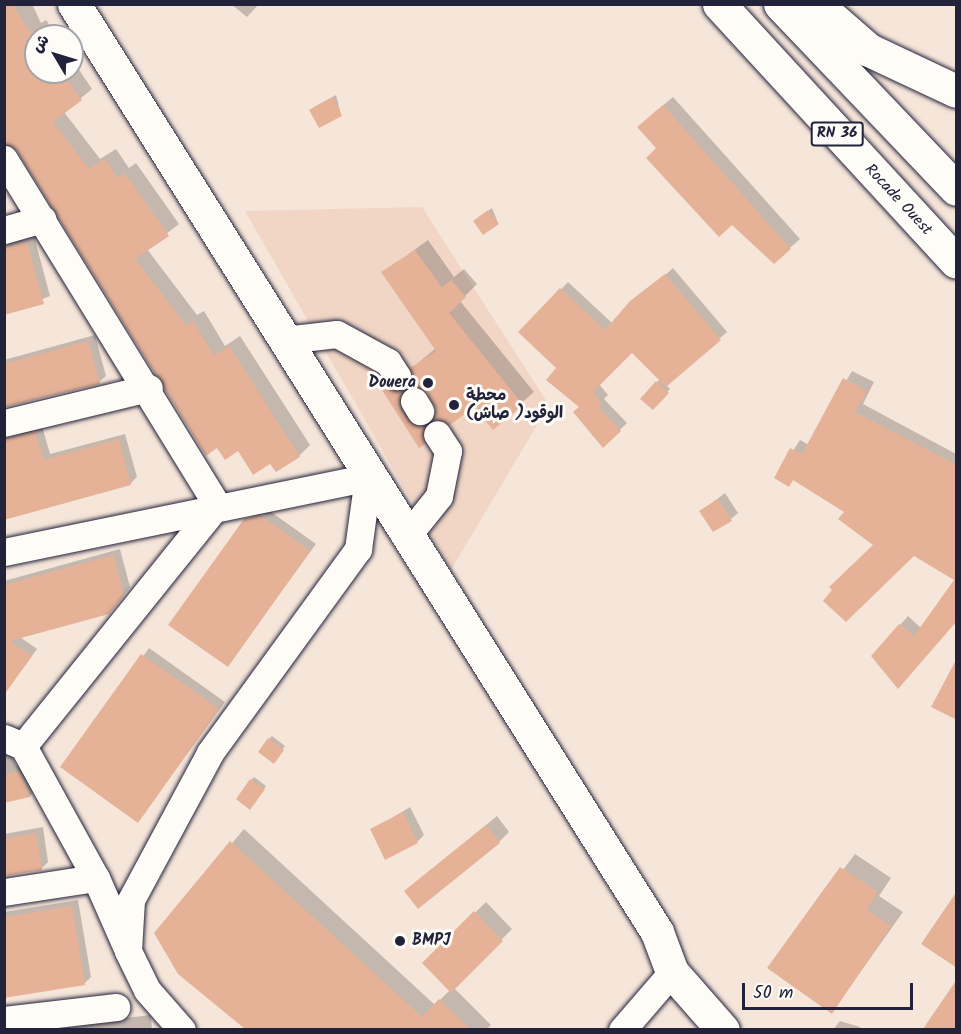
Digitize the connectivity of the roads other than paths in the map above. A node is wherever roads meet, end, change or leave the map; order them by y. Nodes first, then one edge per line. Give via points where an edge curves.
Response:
1 (74, 4) edge
2 (719, 4) edge
3 (780, 4) edge
4 (816, 4) edge
5 (957, 91) edge
6 (4, 159) edge
7 (957, 189) edge
8 (42, 219) junction
9 (4, 230) edge
10 (957, 262) edge
11 (284, 340) junction
12 (397, 376) dead end
13 (149, 388) junction
14 (4, 423) edge
15 (437, 434) dead end
16 (368, 477) junction
17 (217, 505) junction
18 (407, 536) junction
19 (4, 552) edge
20 (14, 742) edge
21 (96, 878) junction
22 (4, 892) edge
23 (128, 951) junction
24 (672, 972) junction
25 (147, 990) junction
26 (116, 1007) junction
27 (4, 1020) edge
28 (56, 1029) edge
29 (182, 1029) edge
30 (622, 1029) edge
31 (723, 1029) edge

1 - 11 main road
2 - 10 main road, Rocade Ouest / RN 36
3 - 7 main road
4 - 5 main road via 869,50
6 - 8 street
8 - 9 street
8 - 13 street
11 - 12 street via 337,334 388,362
11 - 16 main road
13 - 14 street
13 - 17 street
15 - 18 street via 448,451 439,496
16 - 17 street
16 - 18 main road
16 - 23 street via 358,549 210,753 152,854 131,900
17 - 19 street
17 - 20 street
18 - 24 main road via 657,932
20 - 21 street
21 - 22 street
21 - 23 street
23 - 25 street
24 - 30 street
24 - 31 main road
25 - 26 street
25 - 29 street
26 - 27 street
26 - 28 street

